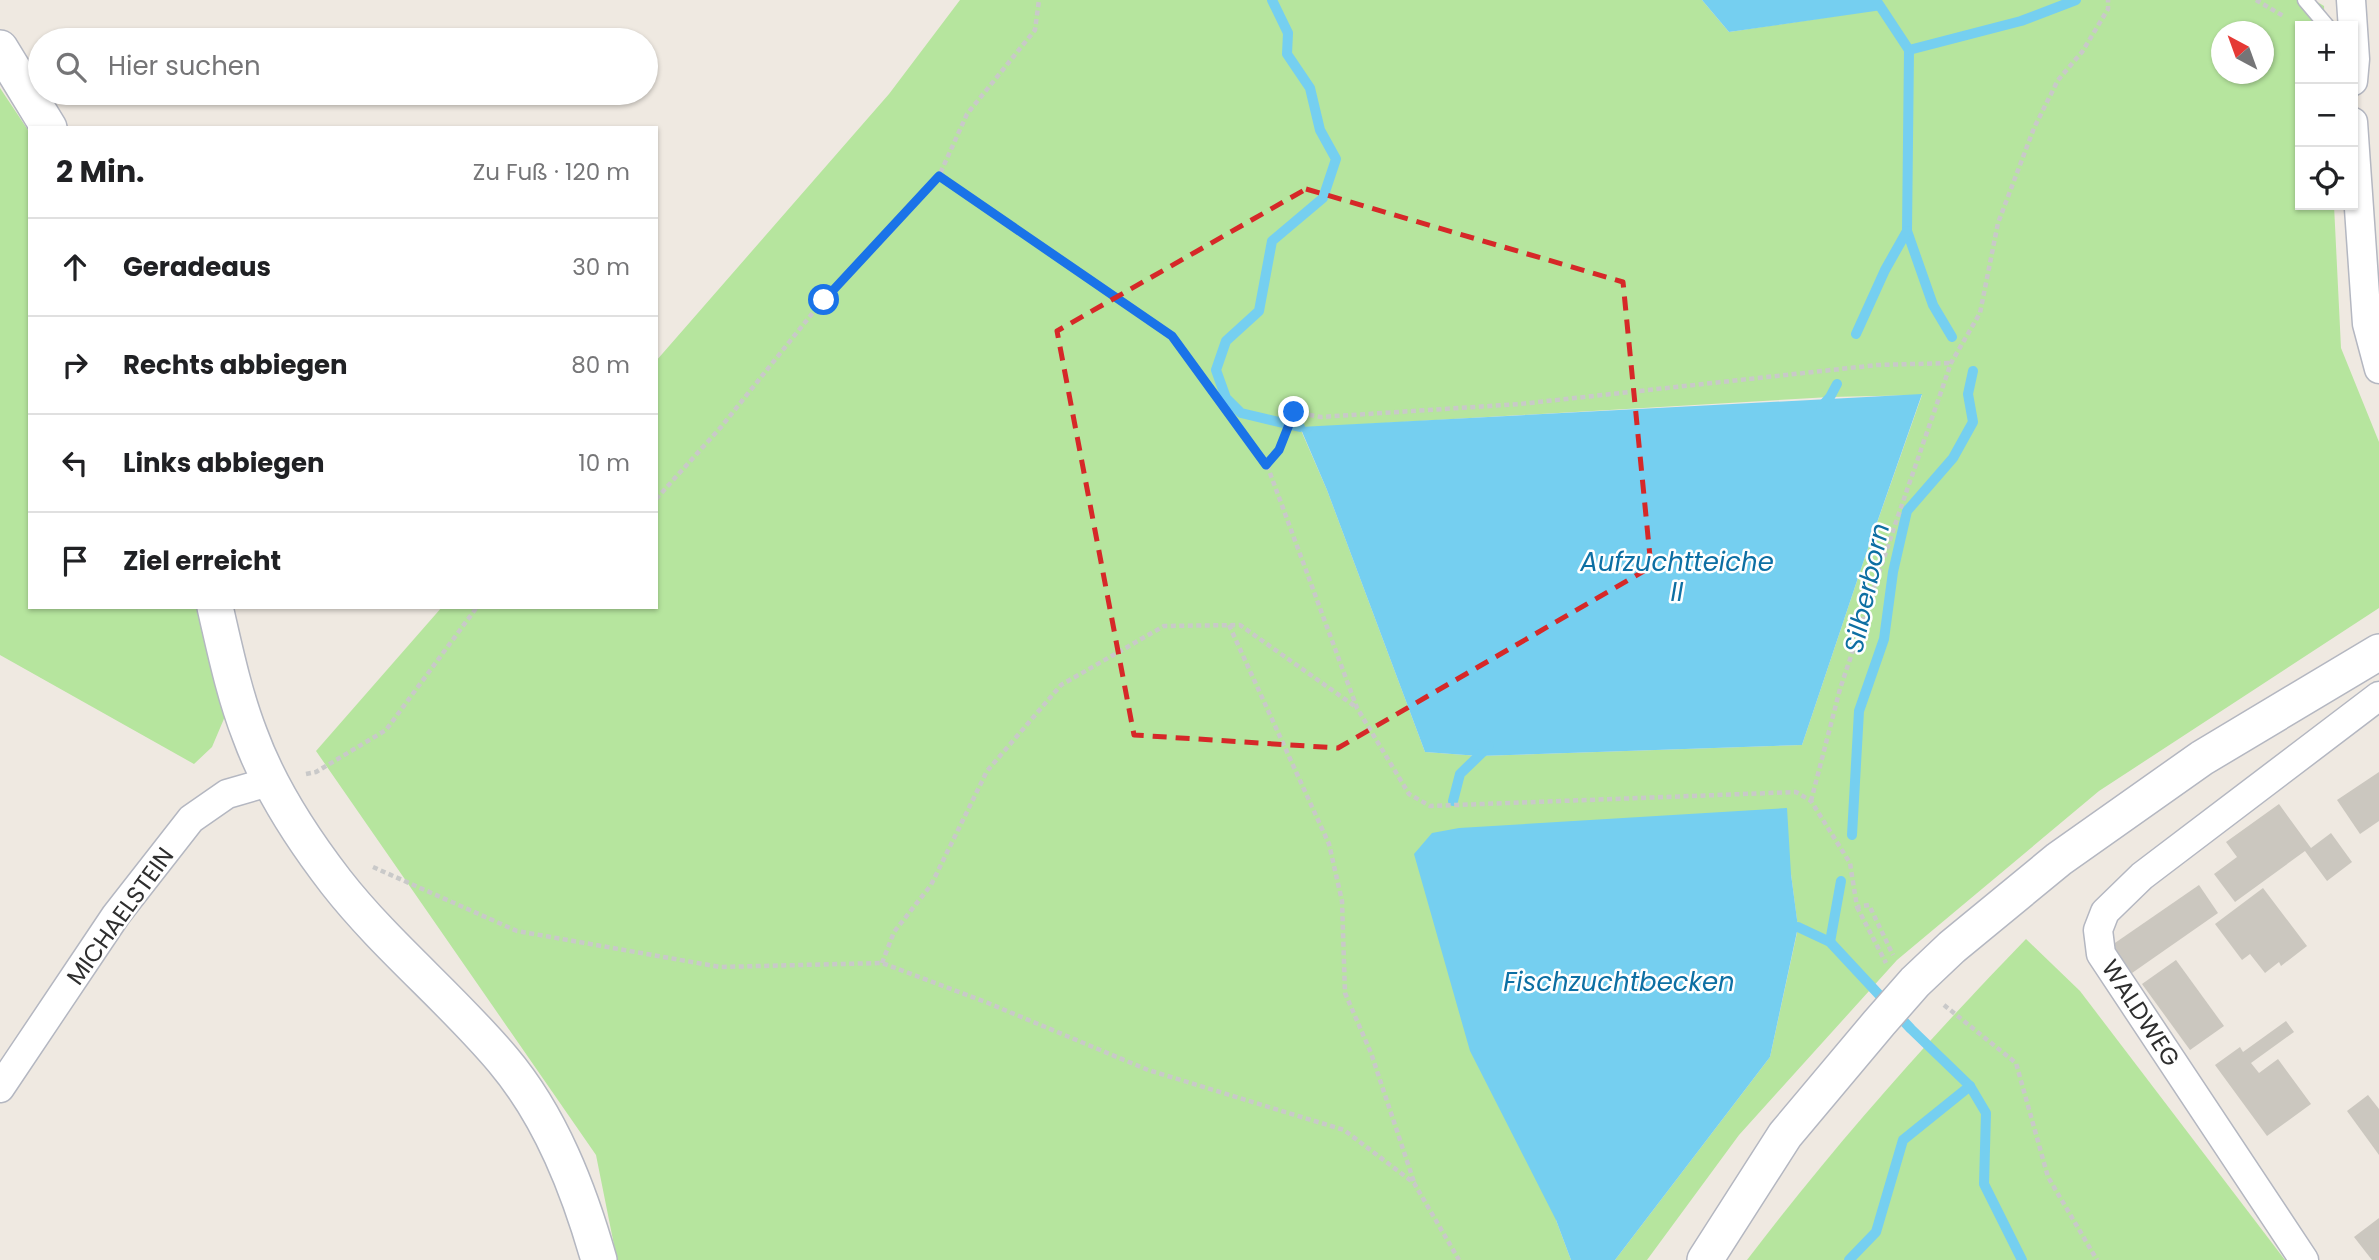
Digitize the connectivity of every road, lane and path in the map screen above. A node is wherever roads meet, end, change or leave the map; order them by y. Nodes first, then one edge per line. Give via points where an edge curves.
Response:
1 (1040, 0) edge
2 (2108, 0) edge
3 (2256, 0) edge
4 (2305, 0) edge
5 (2351, 0) edge
6 (2290, 20) dead end
7 (2323, 21) edge
8 (2352, 21) edge
9 (0, 48) edge
10 (28, 94) edge
11 (35, 105) edge
12 (48, 126) edge
13 (2355, 147) edge
14 (939, 176) junction
15 (1951, 363) junction
16 (2379, 369) edge
17 (1266, 465) junction
18 (658, 497) edge
19 (216, 609) edge
20 (476, 609) edge
21 (1229, 625) junction
22 (2379, 652) edge
23 (2379, 696) edge
24 (1357, 708) junction
25 (272, 781) junction
26 (1811, 801) junction
27 (367, 864) dead end
28 (1857, 907) junction
29 (882, 963) junction
30 (1911, 987) junction
31 (0, 1088) edge
32 (1415, 1183) junction
33 (599, 1260) edge
34 (1459, 1260) edge
35 (1705, 1260) edge
36 (2097, 1260) edge
37 (2304, 1260) edge

1 - 14 path via 1035,30 967,114
2 - 15 path via 2108,9 2082,52 2058,80 2034,128 1998,223 1980,313
3 - 6 path
4 - 7 lane
5 - 8 street
9 - 10 street
11 - 12 street
13 - 16 street via 2367,324
14 - 17 path via 1172,336
14 - 18 path via 824,300 721,428
15 - 17 path via 1877,365 1520,404 1321,417 1294,412 1279,450
15 - 26 path via 1840,689
17 - 24 path
19 - 25 street via 250,736
20 - 25 path via 386,730 316,772
21 - 24 path via 1240,625
21 - 29 path via 1164,626 1061,685 986,771 931,885 894,932
21 - 32 path via 1329,844 1342,901 1345,993 1371,1053
22 - 30 street via 2202,758 2059,859
23 - 37 street, WALDWEG via 2142,877 2105,912 2098,930 2101,954
24 - 26 path via 1409,794 1430,806 1797,792
25 - 31 street, MICHAELSTEIN via 228,794 191,819 116,915
25 - 33 street via 335,881 504,1061 545,1122 585,1210
26 - 28 path via 1850,863
27 - 29 path via 517,931 720,967
28 - 28 path via 1869,905 1894,957 1888,967
29 - 32 path via 1148,1070 1344,1130
30 - 35 street via 1785,1135
30 - 36 path via 2016,1063 2048,1177
32 - 34 path

